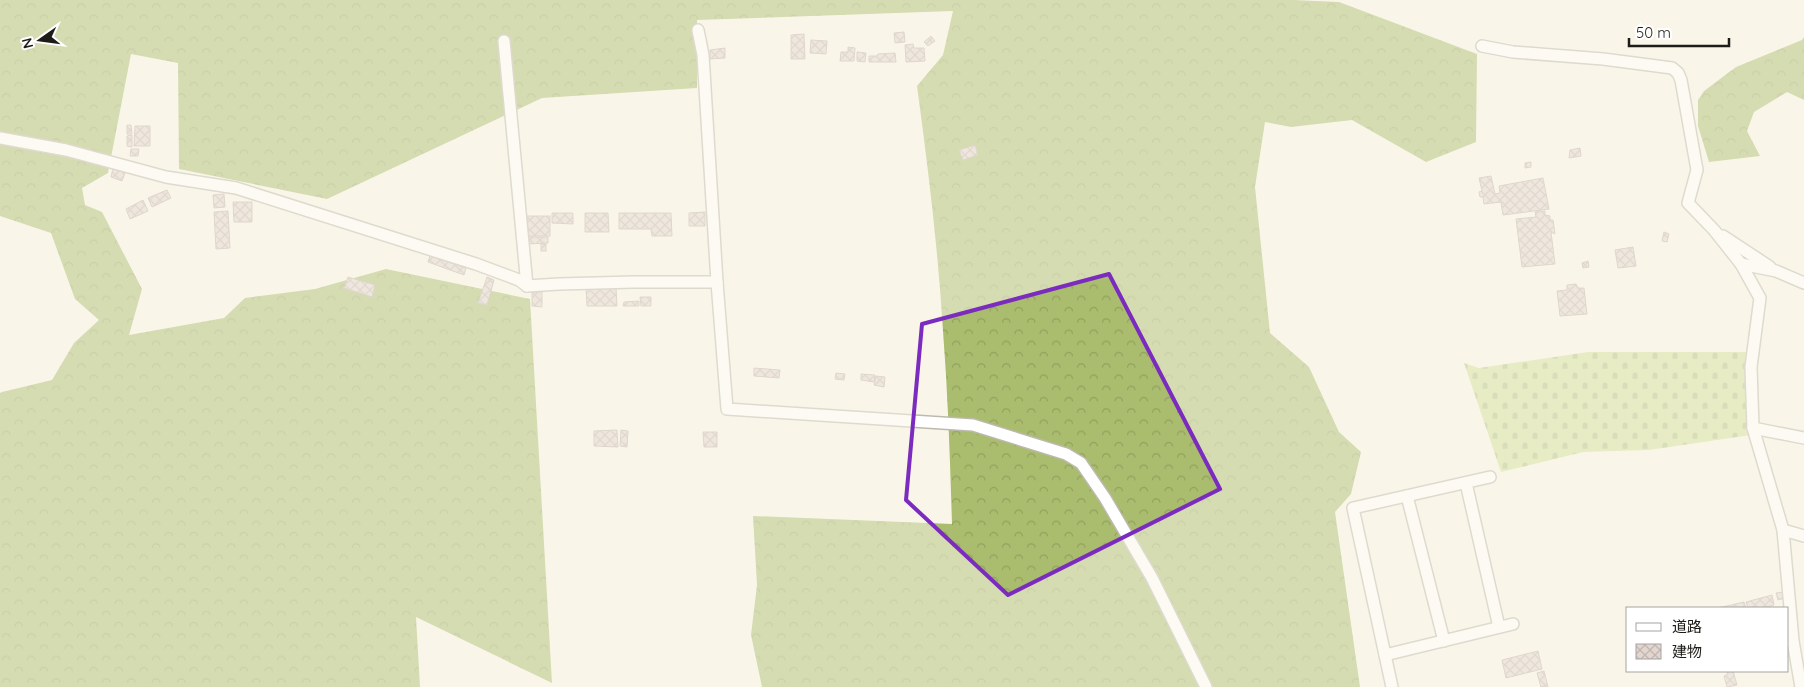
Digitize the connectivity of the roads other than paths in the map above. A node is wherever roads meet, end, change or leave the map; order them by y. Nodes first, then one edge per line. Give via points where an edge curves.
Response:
1 (698, 30) dead end
2 (504, 42) dead end
3 (1482, 46) dead end
4 (0, 138) edge
5 (1714, 230) junction
6 (1741, 264) junction
7 (1776, 271) junction
8 (717, 282) junction
9 (1804, 283) edge
10 (528, 286) junction
11 (1753, 428) junction
12 (1804, 438) edge
13 (1490, 477) dead end
14 (1466, 482) junction
15 (1407, 496) junction
16 (1783, 530) junction
17 (1804, 536) edge
18 (1513, 624) dead end
19 (1499, 627) junction
20 (1444, 641) junction
21 (1385, 655) junction
22 (1206, 687) edge
23 (1392, 687) edge
24 (1801, 687) edge

1 - 8 street
2 - 10 street
3 - 5 street via 1672,68 1681,80 1697,170 1688,203
4 - 10 street via 66,150 166,177 236,188 476,264
5 - 6 street
5 - 7 street
6 - 7 street
6 - 11 street via 1760,298 1751,367
7 - 9 street
8 - 10 street
8 - 22 street via 727,409 973,425 1066,454 1081,463 1152,578
11 - 12 street
11 - 16 street
13 - 14 street
14 - 15 street
14 - 19 street
15 - 20 street
15 - 21 street via 1353,508
16 - 17 street
16 - 24 street via 1793,641
18 - 19 street
19 - 20 street
20 - 21 street
21 - 23 street

